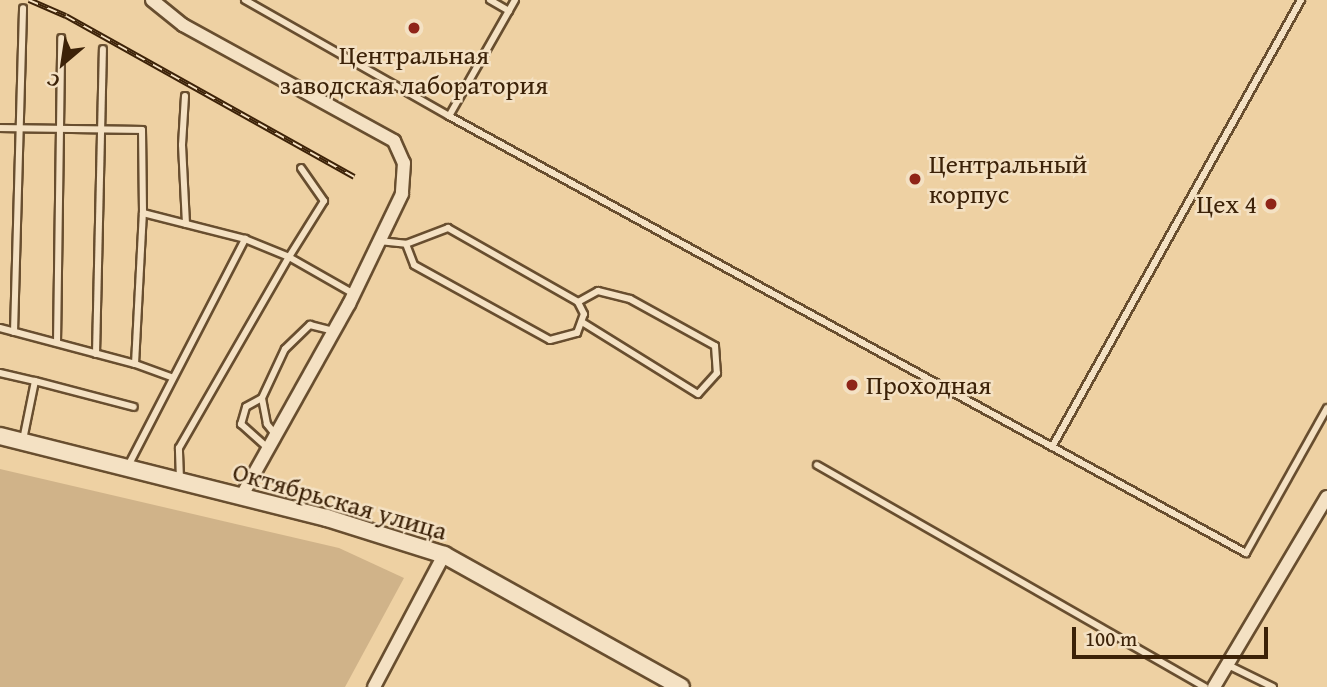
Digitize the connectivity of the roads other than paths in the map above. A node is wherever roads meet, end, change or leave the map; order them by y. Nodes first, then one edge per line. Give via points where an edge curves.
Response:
1 (152, 0) edge
2 (245, 0) edge
3 (490, 0) edge
4 (515, 0) edge
5 (1301, 0) edge
6 (23, 8) dead end
7 (509, 10) junction
8 (61, 38) dead end
9 (103, 50) dead end
10 (185, 96) dead end
11 (449, 116) junction
12 (0, 128) edge
13 (20, 128) junction
14 (59, 129) junction
15 (101, 129) junction
16 (301, 168) dead end
17 (143, 213) junction
18 (186, 224) junction
19 (245, 239) junction
20 (379, 241) junction
21 (406, 244) junction
22 (289, 257) junction
23 (354, 294) junction
24 (578, 302) junction
25 (582, 322) junction
26 (0, 328) edge
27 (334, 331) junction
28 (14, 332) junction
29 (57, 343) junction
30 (96, 354) junction
31 (135, 364) junction
32 (0, 373) edge
33 (171, 377) junction
34 (35, 381) junction
35 (262, 398) junction
36 (134, 407) dead end
37 (1327, 408) edge
38 (276, 435) junction
39 (0, 436) edge
40 (22, 441) junction
41 (1052, 447) junction
42 (268, 448) junction
43 (817, 466) dead end
44 (126, 468) junction
45 (180, 482) junction
46 (241, 497) junction
47 (1327, 497) edge
48 (444, 555) junction
49 (1228, 665) junction
50 (374, 687) edge
51 (681, 687) edge
52 (1205, 687) edge
53 (1214, 687) edge
54 (1273, 687) edge

1 - 20 street via 183,25 394,141 404,163 402,194
2 - 11 lane
3 - 7 lane
4 - 7 lane
5 - 41 lane
6 - 13 lane
7 - 11 lane
8 - 14 lane
9 - 15 lane
10 - 18 lane
11 - 41 lane
12 - 13 lane
13 - 14 lane
13 - 28 lane
14 - 15 lane
14 - 29 lane
15 - 17 lane via 142,130
15 - 30 lane
16 - 22 lane via 324,201
17 - 18 lane
17 - 31 lane
18 - 19 lane
19 - 22 lane
19 - 33 lane
20 - 21 lane
20 - 23 street
21 - 24 lane via 448,228
21 - 25 lane via 414,265 550,340 577,333
22 - 23 lane
22 - 45 lane via 179,448
23 - 27 street
24 - 25 lane via 584,314
24 - 25 lane via 598,291 630,299 715,346 717,373 698,394
26 - 28 lane
27 - 35 lane via 310,325 285,349
27 - 38 street
28 - 29 lane
29 - 30 lane
30 - 31 lane
31 - 33 lane
32 - 34 lane
33 - 44 lane
34 - 36 lane
34 - 40 lane
35 - 38 lane via 267,424
35 - 42 lane via 246,407 241,424
37 - 41 lane via 1246,553
38 - 42 street
39 - 40 main road, Октябрьская улица
40 - 44 main road, Октябрьская улица
42 - 46 street
43 - 52 lane
44 - 45 main road, Октябрьская улица
45 - 46 main road, Октябрьская улица
46 - 48 main road, Октябрьская улица
47 - 49 street
48 - 50 street
48 - 51 main road, Октябрьская улица
49 - 53 street
49 - 54 lane

